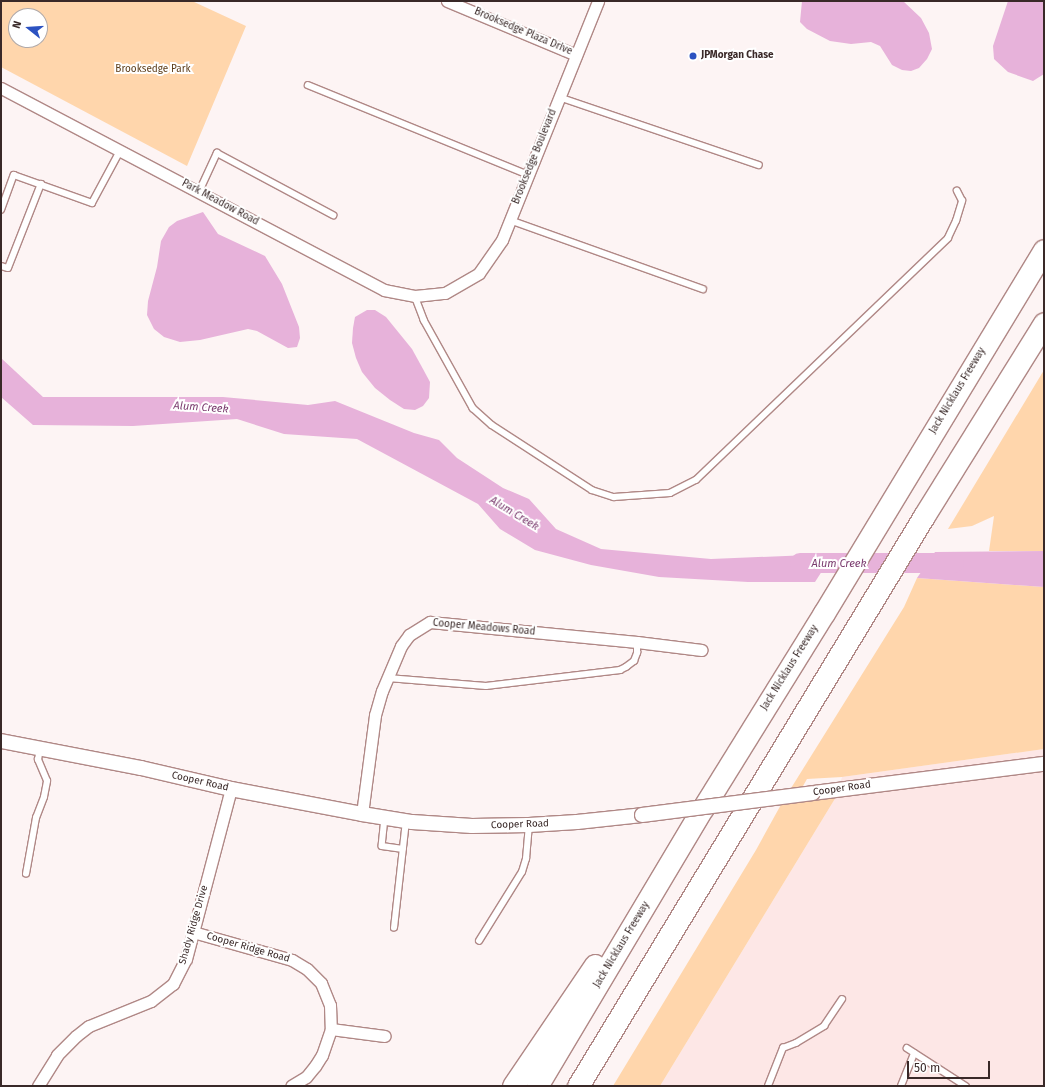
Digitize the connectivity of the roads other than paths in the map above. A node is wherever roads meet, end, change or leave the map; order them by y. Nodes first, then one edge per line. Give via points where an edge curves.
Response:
1 (447, 1) edge
2 (598, 1) edge
3 (576, 54) junction
4 (308, 85) dead end
5 (1, 88) edge
6 (559, 97) junction
7 (120, 151) junction
8 (759, 165) dead end
9 (528, 175) junction
10 (41, 184) junction
11 (957, 191) dead end
12 (199, 192) junction
13 (1, 210) edge
14 (333, 215) dead end
15 (510, 220) junction
16 (1044, 250) edge
17 (1, 266) edge
18 (703, 289) dead end
19 (445, 293) joint
20 (415, 296) junction
21 (1044, 323) edge
22 (637, 642) junction
23 (702, 650) dead end
24 (388, 678) junction
25 (1, 741) edge
26 (40, 749) junction
27 (1044, 764) edge
28 (231, 789) junction
29 (362, 814) junction
30 (385, 818) junction
31 (406, 821) junction
32 (529, 825) junction
33 (403, 849) junction
34 (673, 858) junction
35 (26, 874) dead end
36 (394, 928) dead end
37 (193, 932) junction
38 (479, 941) dead end
39 (842, 999) dead end
40 (331, 1029) junction
41 (386, 1036) dead end
42 (908, 1048) dead end
43 (914, 1053) junction
44 (38, 1086) edge
45 (291, 1086) edge
46 (513, 1086) edge
47 (536, 1086) edge
48 (579, 1086) edge
49 (768, 1086) edge
50 (901, 1086) edge
51 (966, 1086) edge

1 - 3 street, Brooksedge Plaza Drive
2 - 3 street, Brooksedge Boulevard
3 - 6 street, Brooksedge Boulevard
4 - 9 lane
5 - 7 street, Park Meadow Road
6 - 8 lane
6 - 9 street, Brooksedge Boulevard
7 - 10 lane via 92,203
7 - 12 street, Park Meadow Road
9 - 15 street, Brooksedge Boulevard
10 - 13 lane via 14,175
10 - 17 lane via 8,268
11 - 20 lane via 962,202 948,238 696,480 670,493 614,497 592,490 492,425 473,408 424,320
12 - 14 lane via 216,154
12 - 20 street, Park Meadow Road via 384,290
15 - 18 lane
15 - 19 street, Brooksedge Boulevard via 502,240 480,273
16 - 34 highway, Jack Nicklaus Freeway
19 - 20 street, Park Meadow Road
21 - 48 highway via 924,516
22 - 23 street, Cooper Meadows Road
22 - 24 lane via 634,661 620,670 486,686
22 - 24 street, Cooper Meadows Road via 430,622 405,640
24 - 29 street, Cooper Meadows Road via 376,715
25 - 26 street, Cooper Road
26 - 28 street, Cooper Road via 141,768
26 - 35 lane via 38,760 47,781 36,818
27 - 32 street, Cooper Road, bridge via 642,815
28 - 29 street, Cooper Road
28 - 37 street, Shady Ridge Drive
29 - 30 street, Cooper Road
30 - 31 street, Cooper Road
30 - 33 lane via 382,846
31 - 32 street, Cooper Road via 472,826
31 - 33 lane
32 - 38 lane via 526,859 522,872
33 - 36 lane
34 - 46 highway via 600,957
34 - 47 highway, Jack Nicklaus Freeway
37 - 40 street, Cooper Ridge Road via 292,960 307,969 321,983 330,1005
37 - 44 street, Shady Ridge Drive via 186,959 173,984 151,1001 89,1026 57,1054
39 - 49 lane via 824,1026 796,1044 783,1048
40 - 41 street
40 - 45 street, Cooper Ridge Road via 322,1055 315,1066
42 - 43 lane
43 - 50 lane
43 - 51 lane

